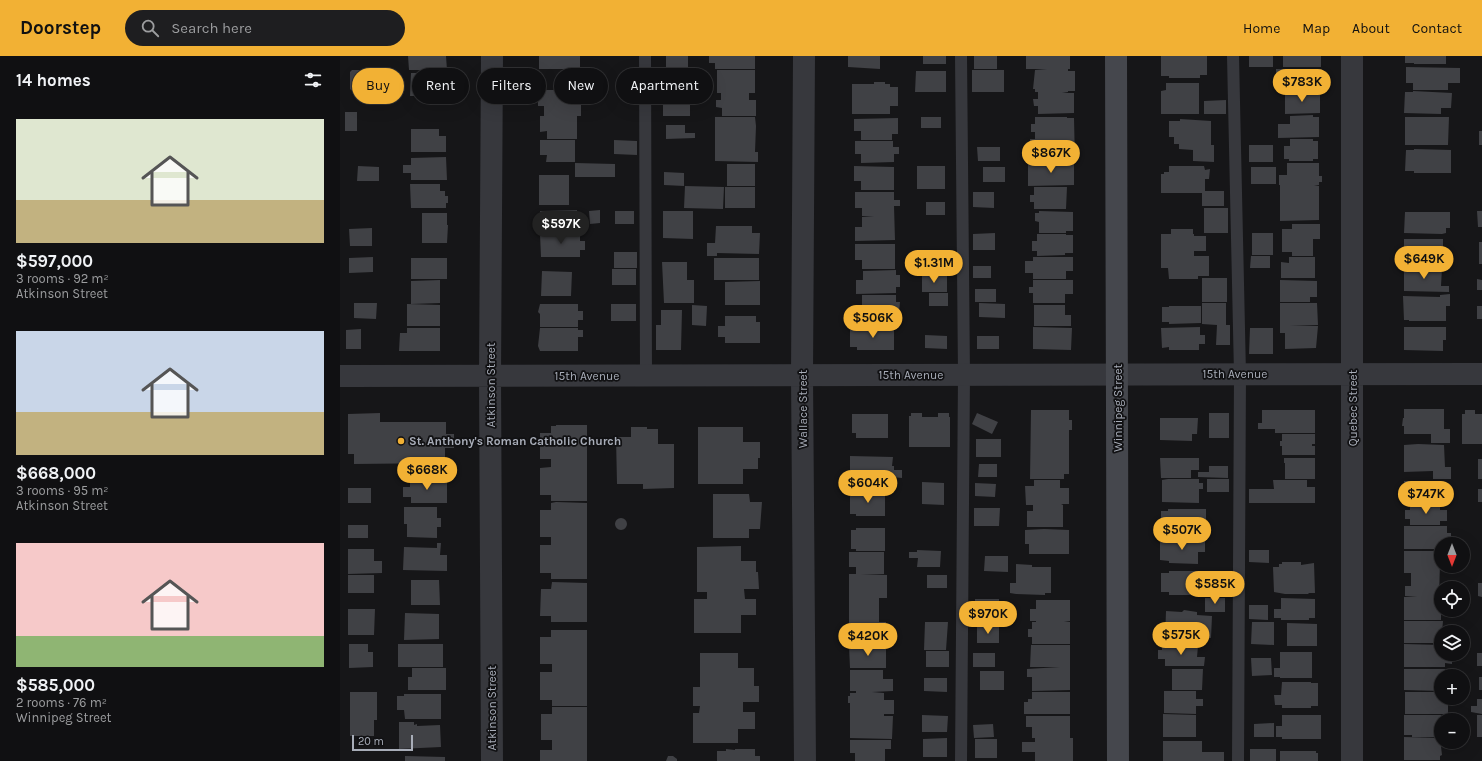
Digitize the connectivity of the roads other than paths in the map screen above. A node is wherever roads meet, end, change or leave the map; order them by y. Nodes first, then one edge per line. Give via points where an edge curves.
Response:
1 (492, 56) edge
2 (645, 56) edge
3 (804, 56) edge
4 (961, 56) edge
5 (1116, 56) edge
6 (1233, 56) edge
7 (1352, 56) edge
8 (1240, 374) junction
9 (1353, 374) junction
10 (1482, 374) edge
11 (646, 375) junction
12 (802, 375) junction
13 (964, 375) junction
14 (1118, 375) junction
15 (340, 376) edge
16 (490, 376) junction
17 (492, 761) edge
18 (805, 761) edge
19 (961, 761) edge
20 (1118, 761) edge
21 (1238, 761) edge
22 (1352, 761) edge

1 - 16 street, Atkinson Street
2 - 11 lane
3 - 12 street, Wallace Street
4 - 13 lane
5 - 14 street, Winnipeg Street
6 - 8 lane
7 - 9 street, Quebec Street
8 - 9 street, 15th Avenue
8 - 14 street, 15th Avenue
8 - 21 lane
9 - 10 street, 15th Avenue
9 - 22 street, Quebec Street
11 - 12 street, 15th Avenue
11 - 16 street, 15th Avenue
12 - 13 street, 15th Avenue
12 - 18 street, Wallace Street
13 - 14 street, 15th Avenue
13 - 19 lane
14 - 20 street, Winnipeg Street
15 - 16 street, 15th Avenue
16 - 17 street, Atkinson Street

